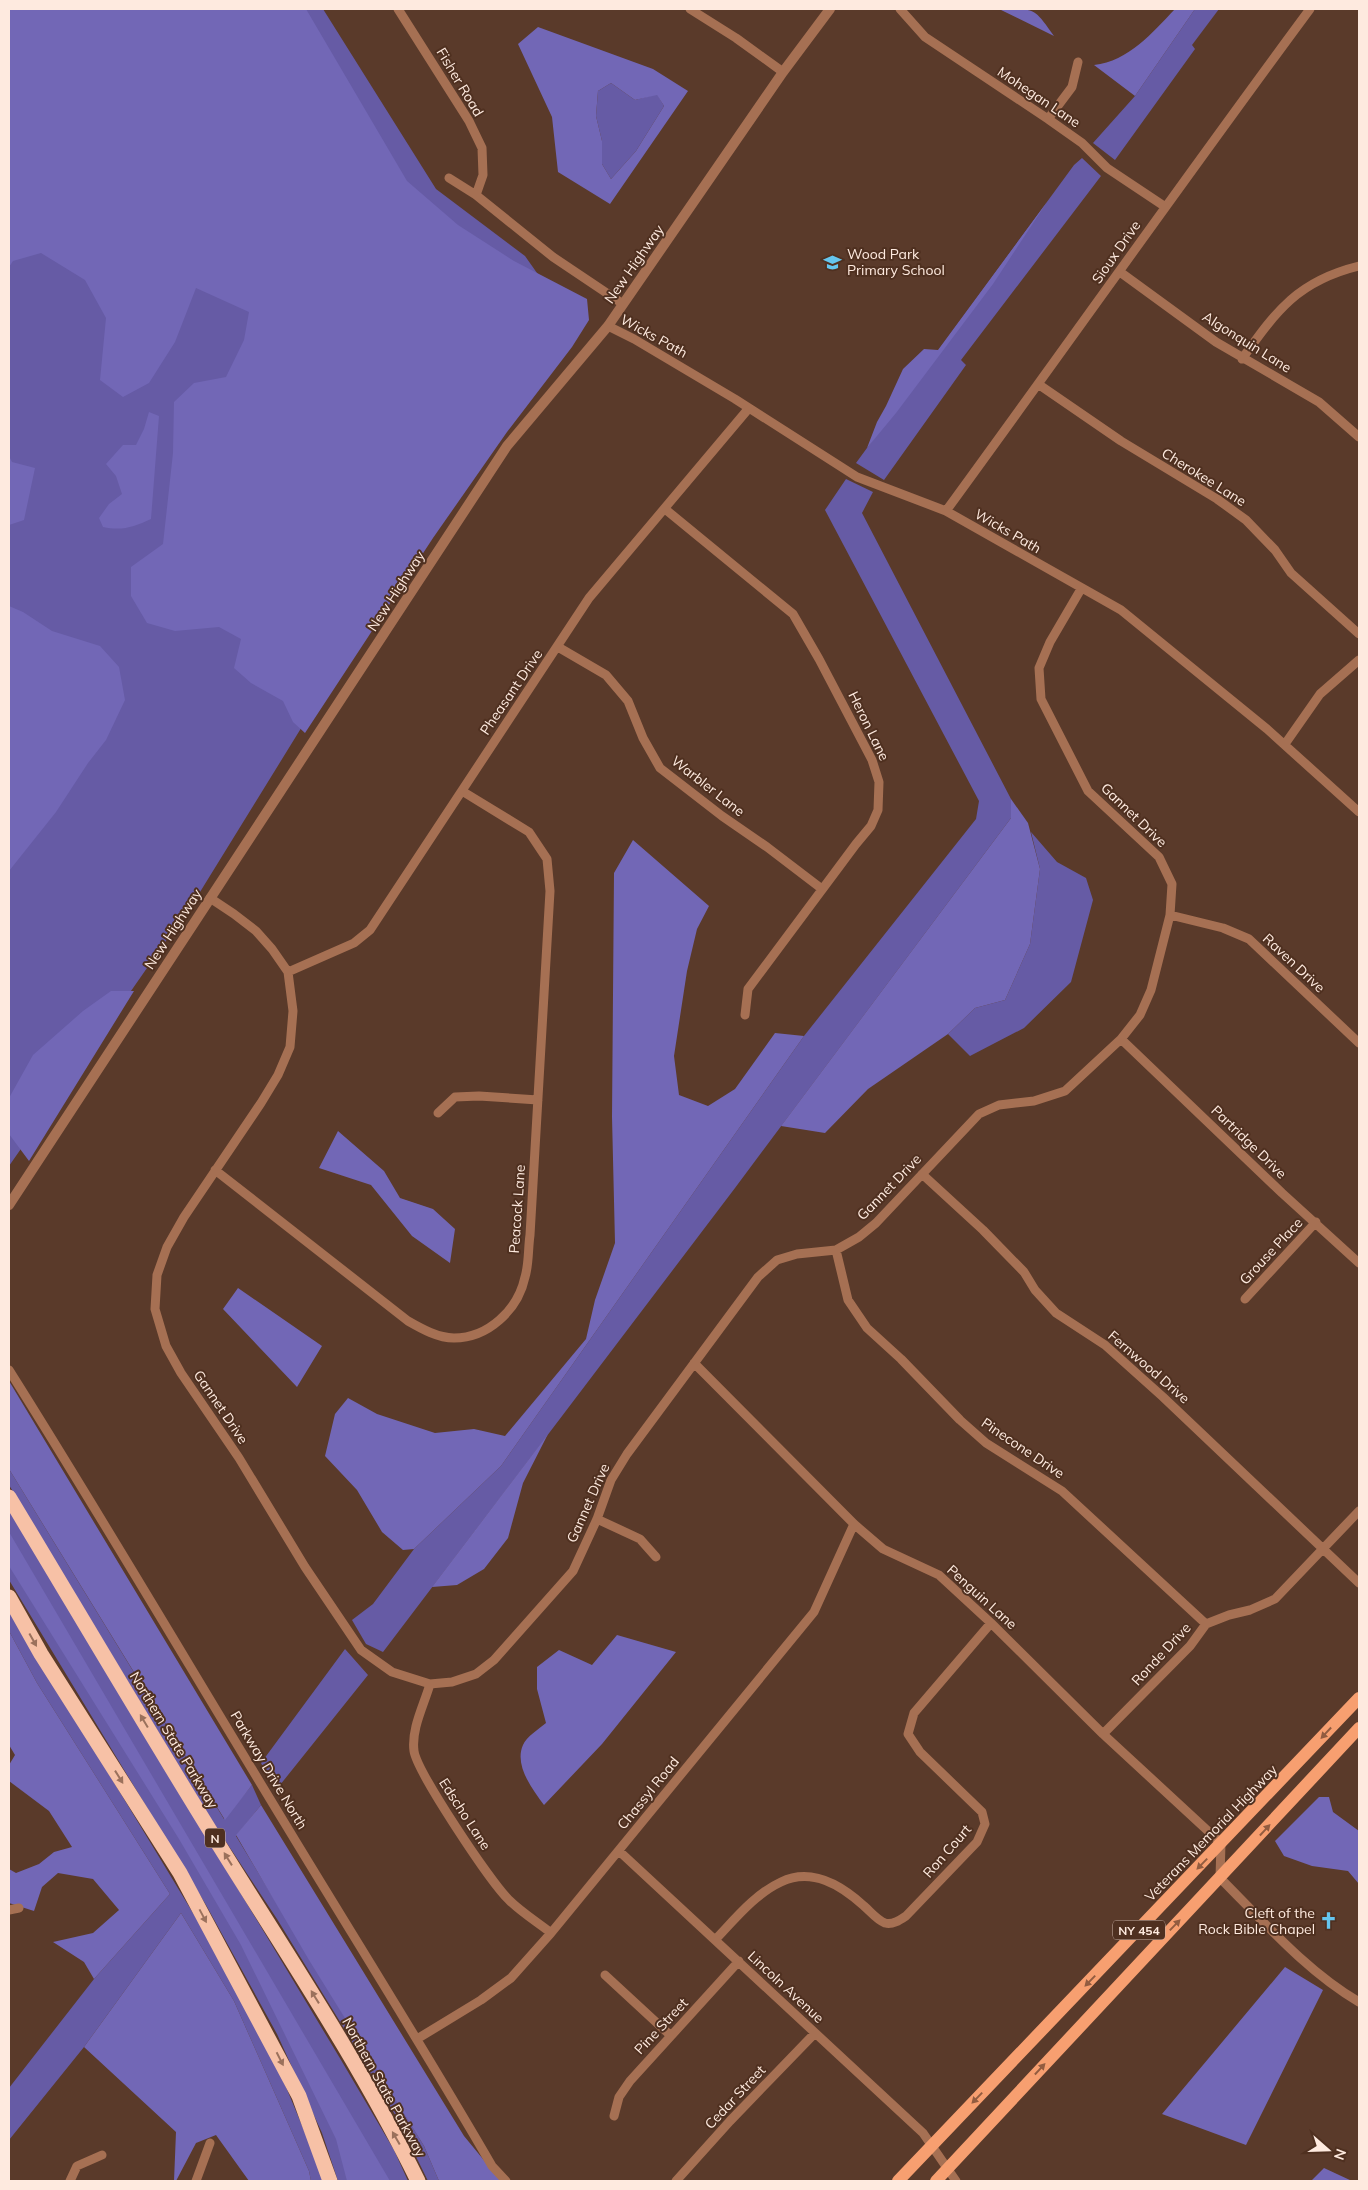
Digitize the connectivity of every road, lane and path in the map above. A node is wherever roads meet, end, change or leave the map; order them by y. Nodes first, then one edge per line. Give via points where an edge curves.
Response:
1 (398, 9) edge
2 (690, 9) edge
3 (830, 9) edge
4 (900, 9) edge
5 (1310, 9) edge
6 (1078, 62) dead end
7 (783, 72) junction
8 (1048, 119) junction
9 (449, 178) dead end
10 (476, 195) junction
11 (1164, 206) junction
12 (1359, 266) edge
13 (1120, 272) junction
14 (623, 304) junction
15 (608, 326) junction
16 (1242, 359) junction
17 (1038, 384) junction
18 (749, 408) junction
19 (1359, 437) edge
20 (665, 509) junction
21 (946, 511) junction
22 (1082, 590) junction
23 (1359, 634) edge
24 (558, 647) junction
25 (1359, 660) edge
26 (1285, 744) junction
27 (462, 791) junction
28 (1359, 812) edge
29 (822, 889) junction
30 (210, 898) junction
31 (1170, 915) junction
32 (288, 972) junction
33 (746, 1015) dead end
34 (1121, 1039) junction
35 (1359, 1043) edge
36 (538, 1100) junction
37 (438, 1113) dead end
38 (215, 1170) junction
39 (922, 1174) junction
40 (9, 1205) edge
41 (1316, 1222) junction
42 (836, 1250) junction
43 (1359, 1263) edge
44 (1245, 1299) dead end
45 (694, 1363) junction
46 (9, 1370) edge
47 (9, 1497) edge
48 (1359, 1511) edge
49 (597, 1519) junction
50 (854, 1524) junction
51 (1324, 1548) junction
52 (656, 1557) dead end
53 (1359, 1583) edge
54 (9, 1597) edge
55 (991, 1623) junction
56 (1206, 1624) junction
57 (430, 1684) junction
58 (1359, 1698) edge
59 (1359, 1728) edge
60 (1103, 1734) junction
61 (1221, 1843) junction
62 (619, 1851) junction
63 (1220, 1878) junction
64 (18, 1908) dead end
65 (9, 1910) edge
66 (551, 1933) junction
67 (715, 1940) junction
68 (739, 1961) junction
69 (605, 1975) dead end
70 (1359, 2002) edge
71 (816, 2033) junction
72 (670, 2035) junction
73 (417, 2039) junction
74 (614, 2116) dead end
75 (210, 2143) dead end
76 (931, 2146) junction
77 (102, 2155) dead end
78 (948, 2169) junction
79 (70, 2181) edge
80 (196, 2181) edge
81 (330, 2181) edge
82 (418, 2181) edge
83 (506, 2181) edge
84 (676, 2181) edge
85 (898, 2181) edge
86 (936, 2181) edge
87 (956, 2181) edge

1 - 10 street, Fisher Road via 469,121 482,148 483,175
2 - 7 street
3 - 7 street, New Highway
4 - 8 street, Mohegan Lane via 924,37
5 - 11 street, Sioux Drive
6 - 8 street via 1072,87
7 - 14 street, New Highway
8 - 11 street, Mohegan Lane via 1082,143 1107,168
9 - 10 street, Wicks Path
10 - 14 street, Wicks Path via 553,257
11 - 13 street, Sioux Drive
12 - 16 street via 1323,278 1298,293 1273,315
13 - 16 street, Algonquin Lane
13 - 17 street, Sioux Drive
14 - 15 street, New Highway
15 - 18 street, Wicks Path
15 - 30 street, New Highway via 507,446
16 - 19 street, Algonquin Lane via 1319,402
17 - 21 street, Sioux Drive
17 - 23 street, Cherokee Lane via 1246,520 1291,573
18 - 20 street, Pheasant Drive
18 - 21 street, Wicks Path via 857,477
20 - 24 street, Pheasant Drive via 589,598
20 - 29 street, Heron Lane via 794,614 872,760 879,782 878,810 871,826
21 - 22 street, Wicks Path
22 - 26 street, Wicks Path via 1120,610
22 - 31 street, Gannet Drive via 1050,642 1039,668 1041,700 1088,791 1159,857 1172,884
24 - 27 street, Pheasant Drive
24 - 29 street, Warbler Lane via 606,676 628,701 660,768
25 - 26 street via 1320,694
26 - 28 street, Wicks Path
27 - 32 street, Pheasant Drive via 370,930 354,943
27 - 36 street, Peacock Lane via 529,832 547,859 550,891
29 - 33 street, Heron Lane via 748,989
30 - 32 street, Gannet Drive via 256,931
30 - 40 street, New Highway
31 - 34 street, Gannet Drive via 1151,990 1140,1015
31 - 35 street, Raven Drive via 1223,928 1249,939
32 - 38 street, Gannet Drive via 293,1011 290,1047 261,1103
34 - 39 street, Gannet Drive via 1065,1091 1034,1101 999,1105 980,1114
34 - 41 street, Partridge Drive
36 - 37 street via 479,1096 455,1098
36 - 38 street, Peacock Lane via 526,1277 518,1297 498,1322 477,1334 454,1338 429,1332 408,1321
38 - 57 street, Gannet Drive via 167,1247 157,1275 155,1309 166,1346 361,1650 392,1672
39 - 42 street, Gannet Drive via 876,1223
39 - 51 street, Fernwood Drive via 1024,1272 1056,1313 1104,1345 1141,1377
41 - 43 street, Partridge Drive
41 - 44 street, Grouse Place
42 - 45 street, Gannet Drive via 797,1254 777,1260 758,1277
42 - 56 street, Pinecone Drive via 848,1300 867,1328 980,1437 1062,1490
45 - 49 street, Gannet Drive via 627,1454 611,1480
45 - 50 street, Penguin Lane
46 - 73 street, Parkway Drive North
82 -> 47 highway, Northern State Parkway / N via 317,2000 213,1836
48 - 51 street, Ronde Drive
49 - 52 street via 640,1539
49 - 57 street, Gannet Drive via 573,1571 494,1660 476,1674 452,1682
50 - 55 street, Penguin Lane via 883,1549 940,1576
50 - 62 street, Chassyl Road via 814,1612
51 - 53 street, Fernwood Drive
51 - 56 street, Ronde Drive via 1275,1599
54 -> 81 highway via 41,1654 180,1873 298,2096
55 - 60 street, Penguin Lane
55 - 67 street, Ron Court via 914,1713 908,1734 920,1752 982,1812 985,1824 977,1842 906,1916 894,1923 882,1922 846,1890 823,1878 795,1877 772,1886 754,1899
56 - 60 street, Ronde Drive via 1190,1646
57 - 66 street, Edscho Lane via 415,1732 414,1752 428,1780 491,1879 508,1900
58 -> 61 main road, Veterans Memorial Highway / NY 454
63 -> 59 main road, NY 454
60 - 61 street, Penguin Lane
61 - 63 street
61 -> 76 main road, Veterans Memorial Highway / NY 454
62 - 66 street, Chassyl Road
62 - 67 street, Lincoln Avenue
63 - 70 street via 1303,1960
78 -> 63 main road, NY 454
64 - 65 street
66 - 73 street, Chassyl Road via 511,1978
67 - 68 street, Lincoln Avenue
68 - 71 street, Lincoln Avenue
68 - 72 street, Pine Street
69 - 72 street
71 - 76 street, Lincoln Avenue via 923,2133
71 - 84 street, Cedar Street
72 - 74 street, Pine Street via 618,2097
73 - 83 street, Parkway Drive North via 492,2166
75 - 80 street
76 - 78 street, Lincoln Avenue
76 - 85 main road, Veterans Memorial Highway / NY 454
77 - 79 street via 76,2166
78 - 86 main road, NY 454
78 - 87 street, Lincoln Avenue

